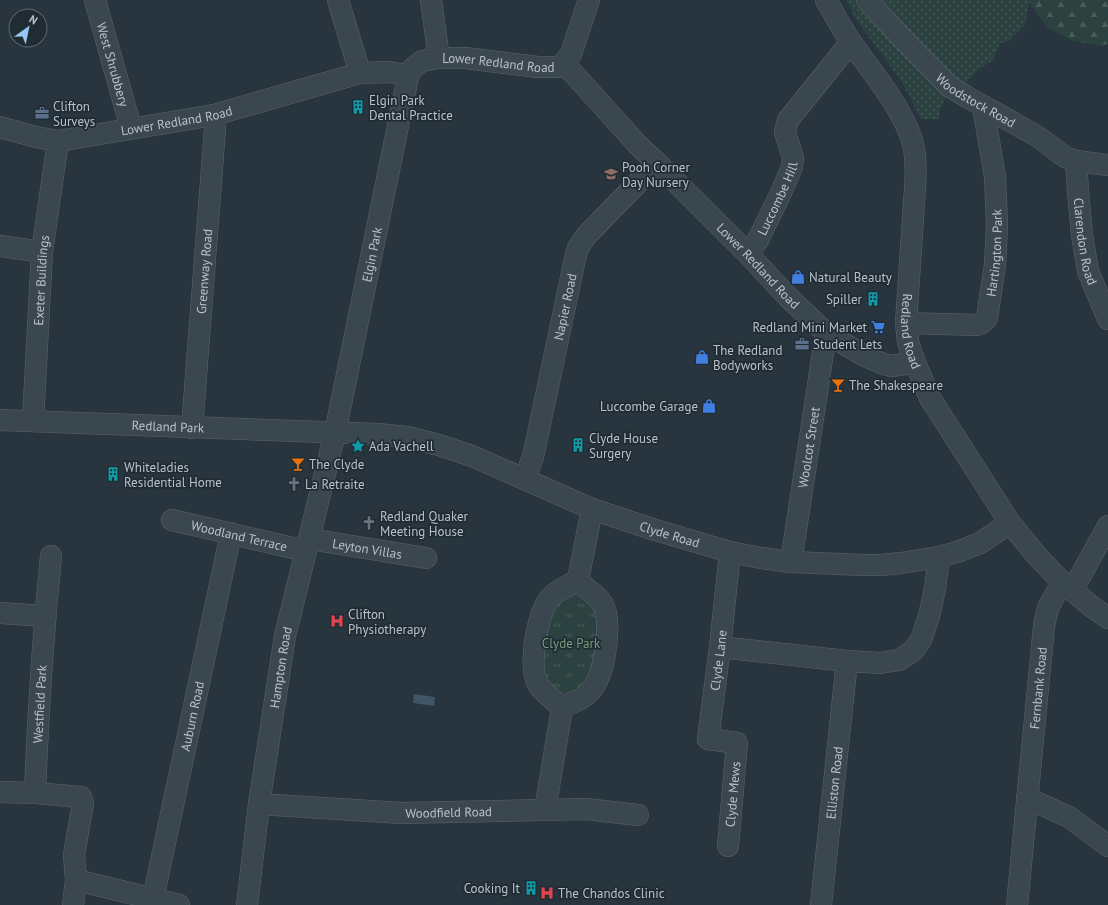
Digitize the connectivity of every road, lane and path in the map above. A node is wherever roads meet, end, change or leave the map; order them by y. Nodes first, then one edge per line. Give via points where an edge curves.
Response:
1 (95, 0) edge
2 (338, 0) edge
3 (431, 0) edge
4 (589, 0) edge
5 (826, 0) edge
6 (866, 0) edge
7 (851, 42) junction
8 (439, 58) junction
9 (564, 63) junction
10 (360, 74) junction
11 (408, 77) junction
12 (983, 106) junction
13 (214, 115) junction
14 (0, 126) edge
15 (131, 128) junction
16 (58, 141) junction
17 (1076, 161) junction
18 (657, 163) junction
19 (1108, 165) edge
20 (0, 246) edge
21 (42, 252) junction
22 (748, 254) junction
23 (1108, 319) edge
24 (906, 323) junction
25 (826, 333) junction
26 (914, 360) junction
27 (0, 420) edge
28 (33, 421) junction
29 (192, 428) junction
30 (335, 433) junction
31 (525, 478) junction
32 (592, 509) junction
33 (172, 520) dead end
34 (1010, 522) junction
35 (1108, 526) edge
36 (231, 534) junction
37 (307, 545) junction
38 (730, 552) junction
39 (51, 556) dead end
40 (939, 557) junction
41 (426, 558) dead end
42 (790, 562) junction
43 (578, 580) junction
44 (1067, 586) junction
45 (0, 613) edge
46 (45, 616) junction
47 (1108, 618) edge
48 (720, 647) junction
49 (847, 661) junction
50 (562, 708) junction
51 (737, 743) joint
52 (0, 792) edge
53 (35, 793) junction
54 (1027, 798) junction
55 (259, 804) junction
56 (545, 810) junction
57 (638, 815) dead end
58 (728, 846) dead end
59 (1108, 846) edge
60 (76, 880) junction
61 (153, 899) junction
62 (73, 905) edge
63 (178, 905) edge
64 (247, 905) edge
65 (821, 905) edge
66 (1017, 905) edge

1 - 15 street, West Shrubbery
2 - 10 street
3 - 8 street
4 - 9 street via 571,54
5 - 7 street, Redland Road
6 - 12 street, Woodstock Road via 949,86
7 - 22 street, Luccombe Hill via 788,120 786,132 793,158 792,167 758,240
7 - 24 street, Redland Road via 899,112 914,148 915,188
8 - 9 street, Lower Redland Road via 465,58 538,67 558,67
8 - 11 street, Lower Redland Road via 422,61 411,70
9 - 18 street, Lower Redland Road
10 - 11 street, Lower Redland Road via 389,72
10 - 13 street, Lower Redland Road
11 - 30 street, Elgin Park
12 - 17 street, Woodstock Road via 1037,136 1065,157
12 - 24 street, Hartington Park via 995,177 997,225 995,265 987,318 976,325
13 - 15 street, Lower Redland Road
13 - 29 street, Greenway Road
14 - 16 street, Lower Redland Road
15 - 16 street, Lower Redland Road
16 - 21 street, Exeter Buildings
17 - 19 street, Woodstock Road
17 - 23 street, Clarendon Road via 1082,235 1088,271
18 - 22 street, Lower Redland Road
18 - 31 street, Napier Road via 586,236 578,248 533,457
20 - 21 street
21 - 28 street, Exeter Buildings
22 - 25 street, Lower Redland Road
24 - 26 street, Redland Road via 908,342
25 - 26 street, Lower Redland Road via 881,364 891,366
25 - 42 street, Woolcot Street
26 - 34 street, Redland Road via 930,398
27 - 28 street, Redland Park
28 - 29 street, Redland Park
29 - 30 street, Redland Park
30 - 31 street, Clyde Road via 407,437 472,456
30 - 37 street, Hampton Road
31 - 32 street, Clyde Road
32 - 38 street, Clyde Road
32 - 43 street
33 - 36 street, Woodland Terrace
34 - 40 street, Clyde Road via 980,543
34 - 44 street, Redland Road via 1036,556
35 - 44 street, Fernbank Road
36 - 37 street, Woodland Terrace
36 - 61 street, Auburn Road
37 - 41 street, Leyton Villas
37 - 55 street, Hampton Road via 285,636
38 - 42 street, Clyde Road
38 - 48 street, Clyde Lane
39 - 46 street, Westfield Park
40 - 42 street, Clyde Road via 881,566
40 - 49 street via 929,616 921,640 913,650 899,660 880,663
43 - 50 street via 556,592 547,603 538,626 534,650 538,684
43 - 50 street via 602,603 606,610 608,629 603,663 594,686 582,699
44 - 47 street, Redland Road
44 - 54 street, Fernbank Road via 1048,608 1044,626
45 - 46 street
46 - 53 street, Westfield Park
48 - 49 street
48 - 51 street, Clyde Lane via 708,739
49 - 65 street, Elliston Road
50 - 56 street
51 - 58 street, Clyde Mews
52 - 53 street
53 - 60 street via 81,797 83,803 74,855
54 - 59 street via 1069,817
54 - 66 street, Fernbank Road
55 - 56 street, Woodfield Road via 402,813
55 - 64 street, Hampton Road
56 - 57 street, Woodfield Road via 586,809
60 - 61 street
60 - 62 street
61 - 63 street

